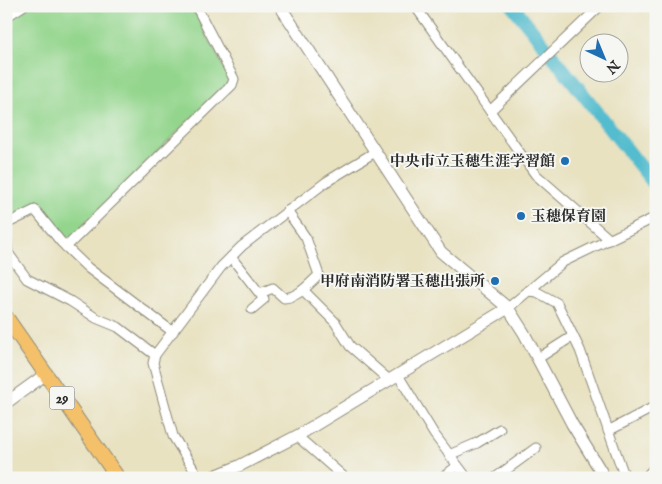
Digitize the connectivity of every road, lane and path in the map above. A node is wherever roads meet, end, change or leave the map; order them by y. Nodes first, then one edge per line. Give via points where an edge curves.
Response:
1 (23, 6) edge
2 (280, 6) edge
3 (415, 6) edge
4 (600, 6) edge
5 (200, 8) edge
6 (6, 17) edge
7 (490, 111) junction
8 (375, 152) junction
9 (287, 211) junction
10 (656, 217) edge
11 (6, 224) edge
12 (6, 231) edge
13 (609, 239) junction
14 (66, 247) junction
15 (231, 257) junction
16 (8, 258) edge
17 (303, 290) junction
18 (528, 291) junction
19 (260, 294) junction
20 (508, 308) junction
21 (252, 309) dead end
22 (6, 318) edge
23 (172, 332) junction
24 (573, 336) junction
25 (155, 355) junction
26 (537, 359) junction
27 (46, 374) junction
28 (394, 377) junction
29 (6, 403) edge
30 (656, 406) edge
31 (500, 429) dead end
32 (608, 431) junction
33 (297, 436) junction
34 (536, 448) dead end
35 (449, 455) junction
36 (457, 466) junction
37 (656, 466) edge
38 (118, 478) edge
39 (199, 478) edge
40 (210, 478) edge
41 (345, 478) edge
42 (442, 478) edge
43 (466, 478) edge
44 (495, 478) edge
45 (605, 478) edge
46 (625, 478) edge
47 (645, 478) edge

1 - 6 street
2 - 8 street
3 - 7 street
4 - 7 street
5 - 14 street via 234,79 232,85
7 - 13 street via 535,174
8 - 9 street
8 - 20 street via 441,252
9 - 15 street
9 - 17 street via 306,238 319,275
10 - 13 street
11 - 14 street via 35,210
12 - 16 street
13 - 18 street via 564,262
14 - 23 street
15 - 19 street
15 - 23 street
16 - 25 street via 27,279 118,327
17 - 19 street via 290,298 284,298 273,288
17 - 28 street via 335,322 350,346
18 - 20 street
18 - 24 street via 537,292 557,303
19 - 21 street via 264,299
20 - 26 street
20 - 28 street
22 - 27 main road, 29
23 - 25 street
24 - 26 street
24 - 32 street
25 - 39 street via 153,363 173,436
26 - 45 street
27 - 29 street
27 - 38 main road, 29
28 - 33 street
28 - 35 street
30 - 32 street
31 - 35 street
32 - 46 street
33 - 40 street
33 - 41 street
34 - 44 street
35 - 36 street
36 - 42 street
36 - 43 street
37 - 47 street

